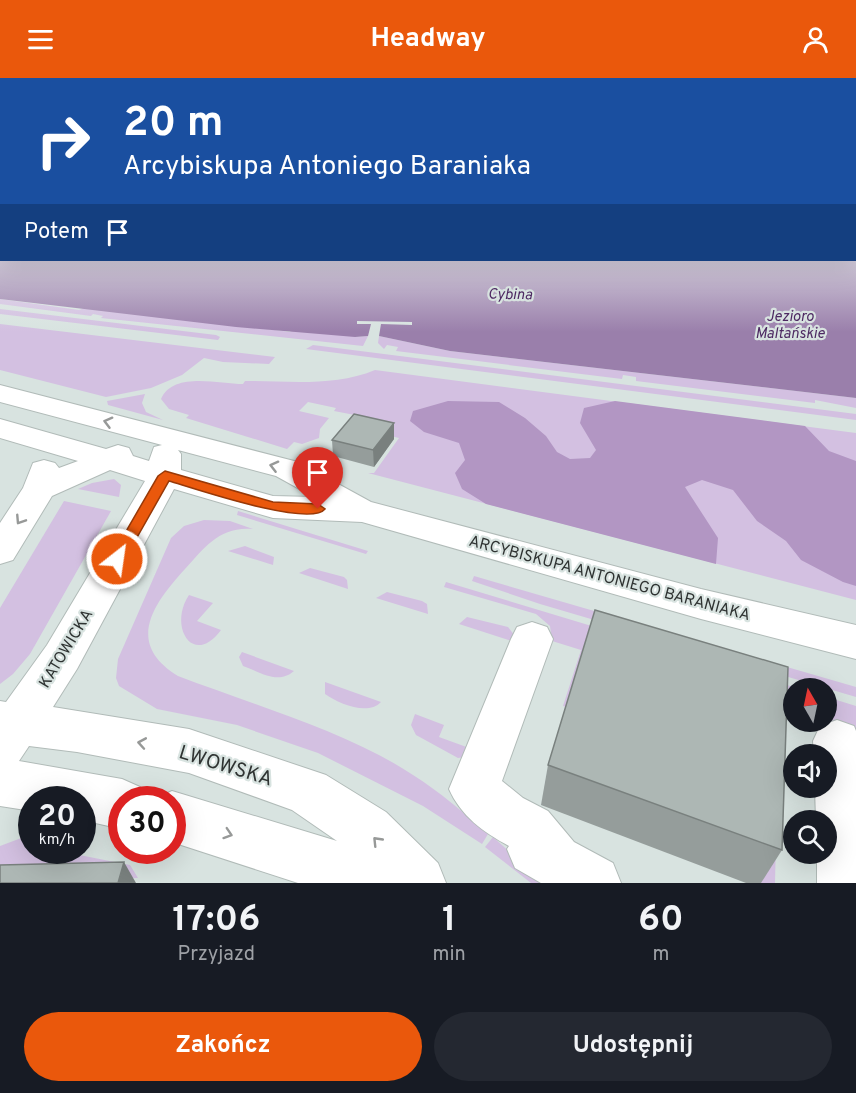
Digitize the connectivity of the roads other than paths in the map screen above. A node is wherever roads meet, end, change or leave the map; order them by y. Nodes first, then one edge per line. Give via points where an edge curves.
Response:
1 (0, 393) edge
2 (0, 428) edge
3 (34, 436) junction
4 (164, 437) junction
5 (109, 459) junction
6 (165, 476) junction
7 (40, 489) junction
8 (363, 511) junction
9 (0, 551) edge
10 (531, 639) dead end
11 (856, 642) edge
12 (6, 731) edge
13 (837, 741) dead end
14 (0, 782) edge
15 (108, 801) edge
16 (186, 820) edge
17 (574, 871) edge
18 (382, 883) edge
19 (418, 883) edge
20 (844, 883) edge

4 -> 1 street, ARCYBISKUPA ANTONIEGO BARANIAKA
2 - 3 street, ARCYBISKUPA ANTONIEGO BARANIAKA
3 - 5 street, ARCYBISKUPA ANTONIEGO BARANIAKA
3 - 7 street via 44,463
4 - 5 street
4 - 6 street
8 -> 4 street, ARCYBISKUPA ANTONIEGO BARANIAKA via 287,469
5 - 6 street, ARCYBISKUPA ANTONIEGO BARANIAKA
5 - 7 street
6 - 8 street, ARCYBISKUPA ANTONIEGO BARANIAKA via 273,507
6 - 12 street, KATOWICKA via 62,657
7 -> 9 street
8 - 11 street, ARCYBISKUPA ANTONIEGO BARANIAKA via 701,604
10 - 17 street via 474,789 505,816 517,841
19 -> 12 street, LWOWSKA via 367,831 308,792 247,769 189,751
13 - 20 street
14 - 15 street
16 -> 18 street

